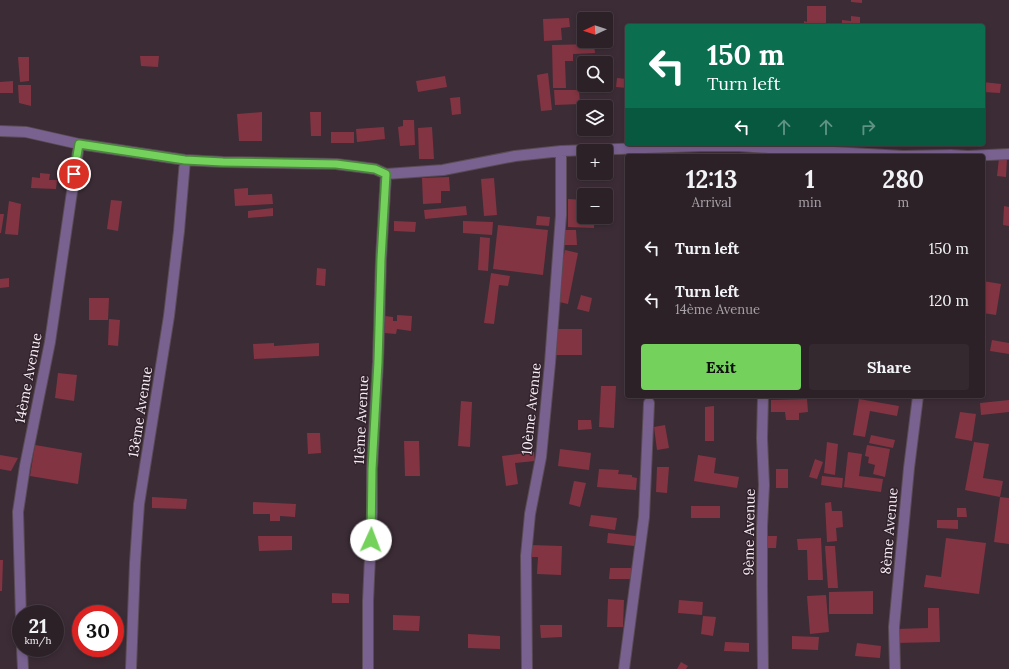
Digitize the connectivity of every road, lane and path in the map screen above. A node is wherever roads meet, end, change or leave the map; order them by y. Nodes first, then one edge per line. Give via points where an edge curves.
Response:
1 (0, 131) edge
2 (79, 144) junction
3 (799, 150) edge
4 (561, 151) junction
5 (868, 154) edge
6 (1009, 154) edge
7 (985, 155) edge
8 (185, 160) junction
9 (386, 174) junction
10 (763, 398) edge
11 (918, 398) edge
12 (649, 403) dead end
13 (21, 605) edge
14 (22, 657) edge
15 (23, 669) edge
16 (131, 669) edge
17 (368, 669) edge
18 (527, 669) edge
19 (624, 669) edge
20 (763, 669) edge
21 (895, 669) edge

1 - 2 street via 26,132
2 - 8 street
2 - 13 street, 14ème Avenue via 50,342 18,512
3 - 4 street via 739,146
3 - 5 street
4 - 9 street via 515,156 443,170
4 - 18 street, 10ème Avenue via 561,215 550,370 542,449 526,556
6 - 7 street
8 - 9 street via 336,164 375,169
8 - 16 street, 13ème Avenue via 169,316 139,504
9 - 17 street, 11ème Avenue via 372,469
10 - 20 street, 9ème Avenue
11 - 21 street, 8ème Avenue via 908,468 894,627
12 - 19 street via 644,517
14 - 15 street

